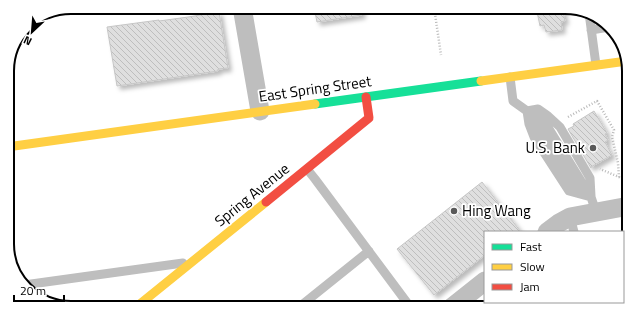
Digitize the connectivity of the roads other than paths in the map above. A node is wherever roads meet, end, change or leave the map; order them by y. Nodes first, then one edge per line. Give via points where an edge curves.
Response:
1 (243, 14) edge
2 (589, 20) edge
3 (602, 28) edge
4 (590, 30) junction
5 (621, 62) edge
6 (596, 65) junction
7 (510, 77) junction
8 (366, 96) junction
9 (260, 111) junction
10 (527, 112) junction
11 (14, 146) edge
12 (307, 169) junction
13 (593, 205) junction
14 (622, 206) edge
15 (572, 225) edge
16 (548, 231) edge
17 (369, 251) junction
18 (193, 261) junction
19 (484, 282) edge
20 (32, 285) edge
21 (144, 301) edge
22 (307, 301) edge
23 (407, 301) edge
24 (460, 301) edge

1 - 9 street
2 - 4 lane
3 - 4 lane
4 - 6 lane
5 - 6 main road, East Spring Street
6 - 7 main road, East Spring Street
7 - 8 main road, East Spring Street
7 - 10 lane via 513,101
8 - 9 main road, East Spring Street
8 - 12 main road, Spring Avenue via 369,118
9 - 11 main road, East Spring Street
10 - 13 lane via 575,188
10 - 13 lane via 538,109 560,128 590,178
12 - 17 lane
12 - 18 main road, Spring Avenue
13 - 14 street
13 - 15 street
15 - 16 street via 559,223
17 - 22 lane
17 - 23 lane
18 - 20 lane
18 - 21 main road, Spring Avenue
19 - 24 street

